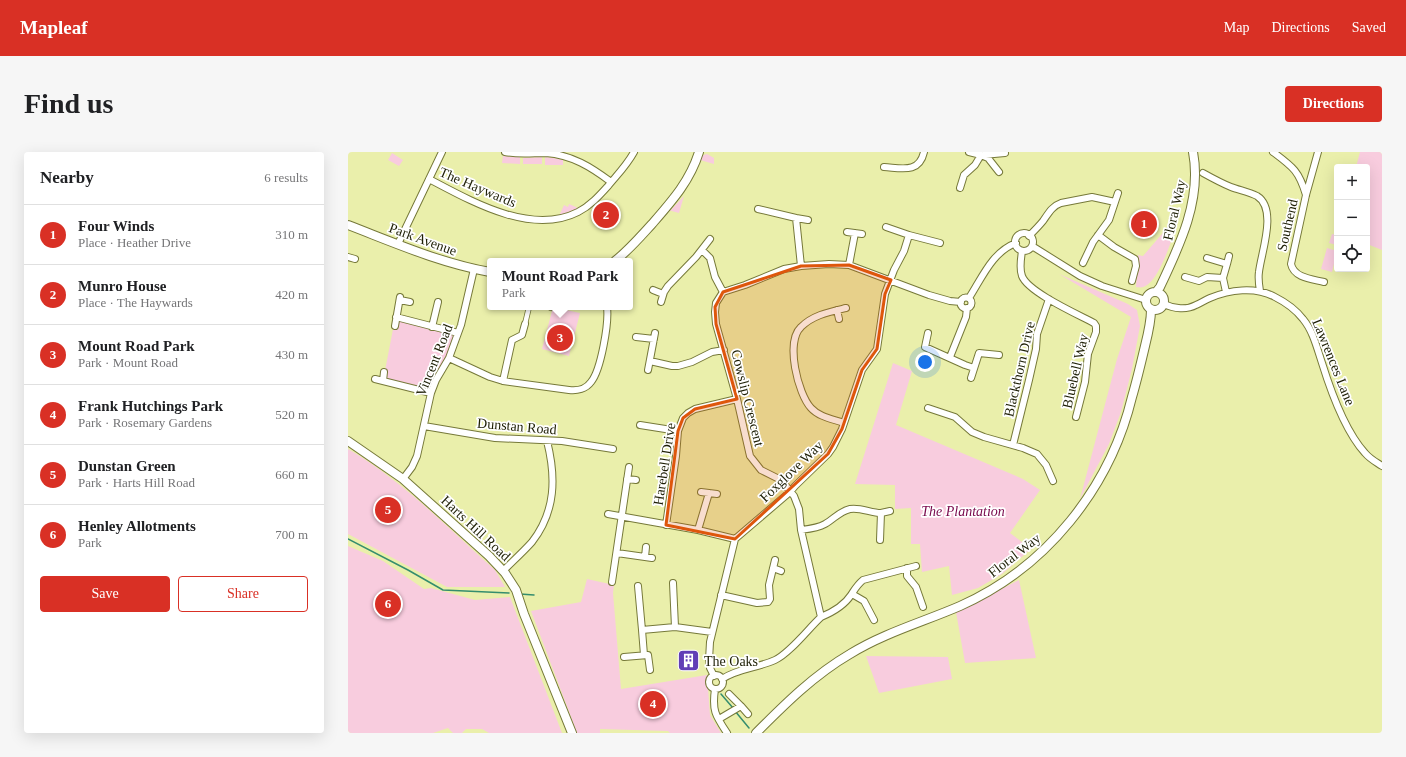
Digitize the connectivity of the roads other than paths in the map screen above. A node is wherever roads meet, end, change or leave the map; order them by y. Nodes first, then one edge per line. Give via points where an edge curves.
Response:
1 (442, 152) edge
2 (505, 152) edge
3 (634, 152) edge
4 (699, 152) edge
5 (924, 152) edge
6 (969, 152) edge
7 (1193, 152) edge
8 (1273, 152) edge
9 (1318, 152) edge
10 (1005, 153) dead end
11 (981, 155) junction
12 (884, 167) dead end
13 (999, 172) dead end
14 (1203, 173) dead end
15 (429, 180) junction
16 (611, 182) junction
17 (960, 188) dead end
18 (1118, 193) dead end
19 (1306, 195) junction
20 (1115, 202) junction
21 (758, 209) dead end
22 (796, 218) junction
23 (808, 220) dead end
24 (348, 225) edge
25 (886, 227) dead end
26 (847, 232) dead end
27 (855, 233) junction
28 (862, 234) dead end
29 (909, 235) junction
30 (1098, 235) junction
31 (1029, 236) junction
32 (710, 239) dead end
33 (940, 243) dead end
34 (1016, 243) junction
35 (398, 244) junction
36 (1032, 246) junction
37 (702, 250) junction
38 (1022, 251) junction
39 (1229, 256) dead end
40 (348, 257) edge
41 (618, 258) edge
42 (1207, 258) dead end
43 (355, 259) dead end
44 (1083, 263) dead end
45 (1227, 264) junction
46 (849, 265) junction
47 (801, 266) junction
48 (474, 269) junction
49 (487, 271) edge
50 (1185, 277) dead end
51 (1223, 278) junction
52 (891, 280) junction
53 (1132, 281) dead end
54 (1324, 282) dead end
55 (653, 290) dead end
56 (1260, 291) junction
57 (723, 292) junction
58 (1156, 292) junction
59 (1226, 292) junction
60 (663, 294) junction
61 (970, 298) junction
62 (1049, 299) junction
63 (1146, 300) junction
64 (410, 302) dead end
65 (438, 302) dead end
66 (661, 302) dead end
67 (961, 302) junction
68 (1164, 304) junction
69 (846, 308) dead end
70 (967, 308) junction
71 (528, 310) edge
72 (607, 310) edge
73 (837, 310) junction
74 (1151, 310) junction
75 (396, 317) junction
76 (839, 319) dead end
77 (525, 324) joint
78 (395, 326) dead end
79 (432, 326) junction
80 (928, 333) dead end
81 (458, 334) junction
82 (636, 337) dead end
83 (724, 350) junction
84 (999, 355) dead end
85 (449, 358) junction
86 (950, 358) junction
87 (650, 361) junction
88 (974, 368) junction
89 (648, 370) dead end
90 (384, 372) dead end
91 (971, 378) dead end
92 (375, 379) dead end
93 (383, 381) junction
94 (503, 381) junction
95 (431, 394) junction
96 (737, 399) junction
97 (928, 408) dead end
98 (1076, 417) dead end
99 (844, 423) junction
100 (640, 425) dead end
101 (424, 426) junction
102 (678, 431) junction
103 (348, 441) edge
104 (547, 441) junction
105 (1013, 445) junction
106 (609, 450) dead end
107 (1382, 466) edge
108 (629, 467) dead end
109 (403, 479) junction
110 (627, 479) junction
111 (636, 480) dead end
112 (1053, 481) dead end
113 (701, 492) dead end
114 (790, 492) junction
115 (709, 493) junction
116 (717, 494) dead end
117 (890, 512) dead end
118 (881, 513) junction
119 (608, 514) dead end
120 (622, 517) junction
121 (666, 524) junction
122 (698, 530) junction
123 (801, 530) junction
124 (735, 539) junction
125 (880, 540) dead end
126 (646, 547) dead end
127 (617, 553) junction
128 (644, 557) junction
129 (652, 558) dead end
130 (775, 560) dead end
131 (916, 566) dead end
132 (773, 568) junction
133 (906, 568) junction
134 (503, 571) junction
135 (781, 571) dead end
136 (612, 582) dead end
137 (674, 583) dead end
138 (638, 586) dead end
139 (852, 594) junction
140 (721, 595) junction
141 (922, 607) dead end
142 (821, 617) junction
143 (874, 620) dead end
144 (675, 627) junction
145 (642, 630) junction
146 (712, 632) junction
147 (644, 655) junction
148 (624, 656) dead end
149 (650, 670) dead end
150 (714, 676) junction
151 (722, 678) junction
152 (715, 689) junction
153 (729, 694) dead end
154 (738, 709) junction
155 (748, 714) dead end
156 (719, 720) junction
157 (572, 733) edge
158 (727, 733) edge
159 (756, 733) edge

1 - 15 street
2 - 16 street via 564,156 583,163
3 - 16 street, The Haywards
4 - 41 street via 681,190
5 - 12 street via 920,162 910,168
6 - 11 street
7 - 58 street, Floral Way via 1194,188 1188,218 1178,249
8 - 19 street via 1297,172
9 - 19 street, Southend
10 - 11 street
11 - 13 street via 988,158
11 - 17 street via 964,175
14 - 56 street via 1254,195 1265,204 1268,213 1258,273
15 - 16 street, The Haywards via 494,210 543,220 560,219 578,212
15 - 35 street
18 - 20 street
19 - 54 street, Southend via 1291,267 1299,275
20 - 30 street via 1109,220
20 - 31 street via 1092,197 1057,204
21 - 22 street
22 - 23 street
22 - 47 street
24 - 35 street, Park Avenue
25 - 29 street
26 - 27 street
27 - 28 street
27 - 46 street
29 - 33 street
29 - 52 street, Foxglove Way
30 - 44 street
30 - 53 street via 1135,260
31 - 34 street via 1020,235
31 - 36 street via 1033,240
32 - 37 street
34 - 38 street
34 - 61 street via 996,256
35 - 48 street, Park Avenue
36 - 38 street via 1029,250
36 - 63 street via 1080,276
37 - 57 street via 710,258 715,277
37 - 60 street
38 - 62 street, Bluebell Way via 1020,268 1024,281
39 - 45 street
40 - 43 street
42 - 45 street
45 - 51 street
46 - 47 street
46 - 52 street
47 - 57 street
48 - 49 street, Park Avenue
48 - 81 street, Vincent Road
50 - 51 street via 1199,281 1207,277
51 - 59 street
52 - 67 street via 942,299
52 - 99 street, Foxglove Way via 885,294 877,349 862,370
55 - 60 street
56 - 59 street
56 - 107 street, Lawrences Lane via 1274,296 1304,319 1330,388 1354,439 1365,454
57 - 83 street, Cowslip Crescent via 714,312
58 - 63 street via 1148,294
58 - 68 street via 1163,296
59 - 68 street via 1191,307 1178,308
60 - 66 street
61 - 67 street via 964,298
61 - 70 street via 972,304
62 - 98 street, Bluebell Way via 1094,323 1097,329 1088,354 1085,382
62 - 105 street, Blackthorn Drive via 1037,334 1036,349
63 - 74 street via 1146,306
64 - 75 street via 400,298
65 - 79 street
67 - 70 street via 963,307
68 - 74 street via 1157,311
69 - 73 street
70 - 86 street
71 - 77 street
72 - 94 street via 604,345 594,378 587,386 574,391
73 - 76 street
73 - 99 street via 821,314 800,327 794,340 793,352 806,402 817,414
74 - 159 street, Floral Way via 1139,371 1122,431 1098,482 1067,526 1020,570 997,586 960,606 871,642 836,663 809,682
75 - 78 street
75 - 79 street
77 - 94 street via 522,335 512,340
79 - 81 street
80 - 86 street via 925,347
81 - 85 street, Vincent Road
82 - 87 street via 655,336
83 - 87 street via 712,352 678,366
83 - 96 street, Cowslip Crescent
84 - 88 street via 979,353
85 - 94 street
85 - 95 street, Vincent Road
86 - 88 street
87 - 89 street
88 - 91 street
90 - 93 street
92 - 93 street
93 - 95 street
95 - 101 street, Vincent Road
96 - 102 street, Harebell Drive via 691,411 683,418
96 - 114 street, Cowslip Crescent via 750,456 765,473 781,480
97 - 105 street via 955,417 972,432
99 - 114 street, Foxglove Way via 828,454
100 - 102 street
101 - 104 street, Dunstan Road via 495,438
101 - 109 street, Vincent Road via 415,461
102 - 121 street, Harebell Drive
103 - 109 street, Harts Hill Road
104 - 106 street, Dunstan Road via 579,443
104 - 134 street via 553,471 548,512 532,542
105 - 112 street via 1037,454 1046,465
108 - 110 street
109 - 134 street, Harts Hill Road via 490,556
110 - 111 street
110 - 120 street
113 - 115 street
114 - 123 street, Cowslip Crescent via 799,509
114 - 124 street, Foxglove Way
115 - 116 street
115 - 122 street
117 - 118 street
118 - 123 street via 850,509 818,527
118 - 125 street
119 - 120 street, Harebell Drive
120 - 121 street, Harebell Drive
120 - 127 street
121 - 122 street, Harebell Drive
122 - 124 street, Harebell Drive
123 - 142 street, Cowslip Crescent
124 - 140 street
126 - 128 street
127 - 128 street
127 - 136 street
128 - 129 street
130 - 132 street
131 - 133 street
132 - 135 street
132 - 140 street via 768,602 756,603
133 - 139 street via 863,580 857,584
133 - 141 street via 907,576 916,586
134 - 157 street, Harts Hill Road via 516,590
137 - 144 street
138 - 145 street
139 - 142 street via 835,611
139 - 143 street via 864,601
140 - 146 street
142 - 151 street via 777,659 736,671
144 - 145 street
144 - 146 street
145 - 147 street
146 - 150 street via 709,660
147 - 148 street
147 - 149 street via 648,655
150 - 151 street
150 - 152 street via 710,679 710,684
151 - 152 street via 721,686
152 - 156 street via 713,706
153 - 154 street
154 - 155 street
154 - 156 street
156 - 158 street

